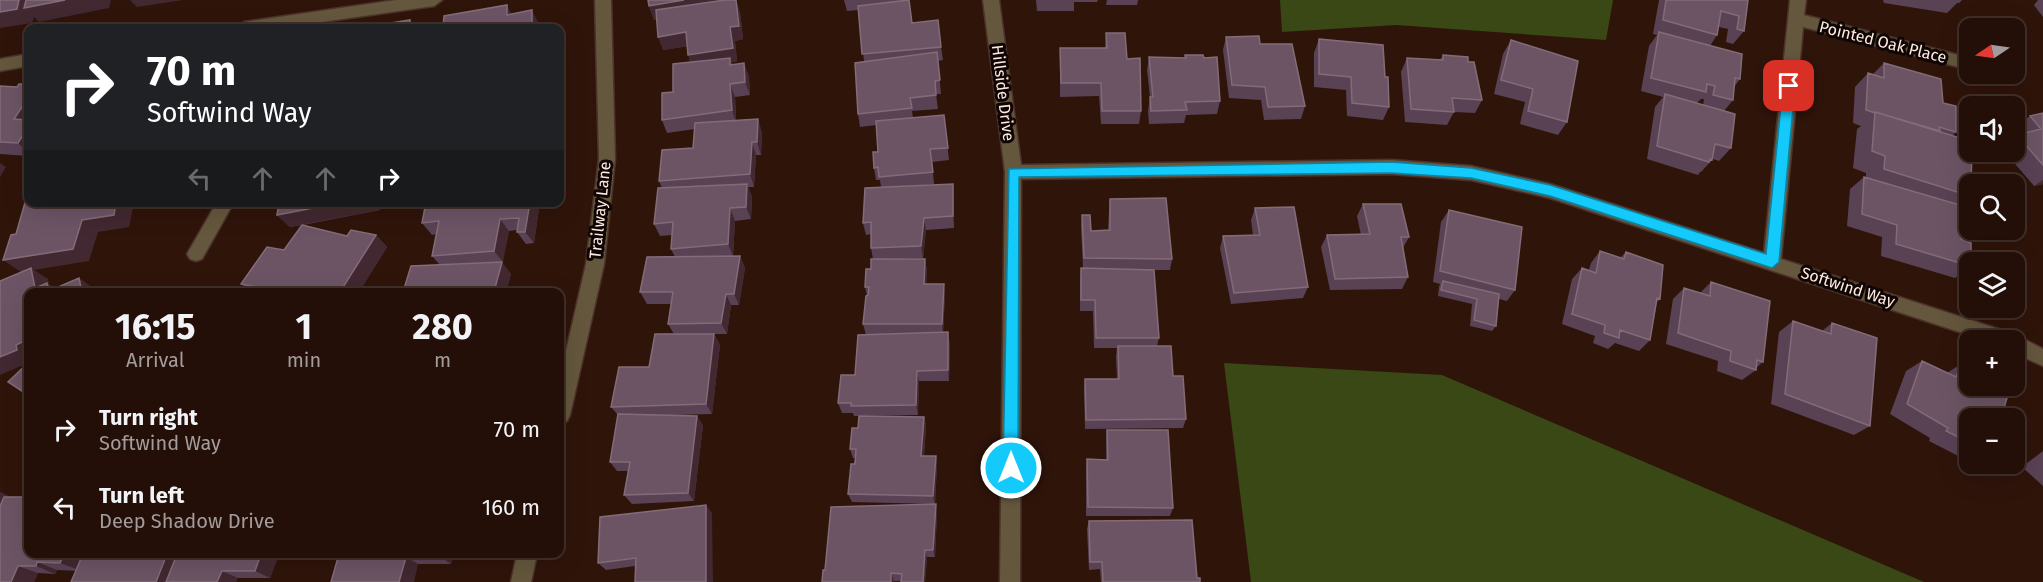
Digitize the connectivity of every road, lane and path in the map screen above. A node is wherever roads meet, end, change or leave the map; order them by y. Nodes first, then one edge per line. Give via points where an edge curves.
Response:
1 (434, 0) edge
2 (603, 0) edge
3 (991, 0) edge
4 (1798, 0) edge
5 (1796, 20) junction
6 (286, 24) edge
7 (24, 61) edge
8 (1959, 61) edge
9 (0, 65) edge
10 (1013, 172) junction
11 (223, 207) edge
12 (196, 254) dead end
13 (1772, 262) junction
14 (1977, 330) edge
15 (2025, 349) edge
16 (2043, 358) edge
17 (564, 398) edge
18 (526, 558) edge
19 (521, 582) edge
20 (1010, 582) edge

1 - 6 street
2 - 17 street, Trailway Lane via 607,159 595,264
3 - 10 street, Hillside Drive
4 - 5 street
5 - 8 street, Pointed Oak Place
5 - 13 street
7 - 9 street
10 - 13 street, Softwind Way via 1391,167 1471,173 1550,191
10 - 20 street, Hillside Drive
11 - 12 street
13 - 14 street, Softwind Way
15 - 16 street
18 - 19 street

